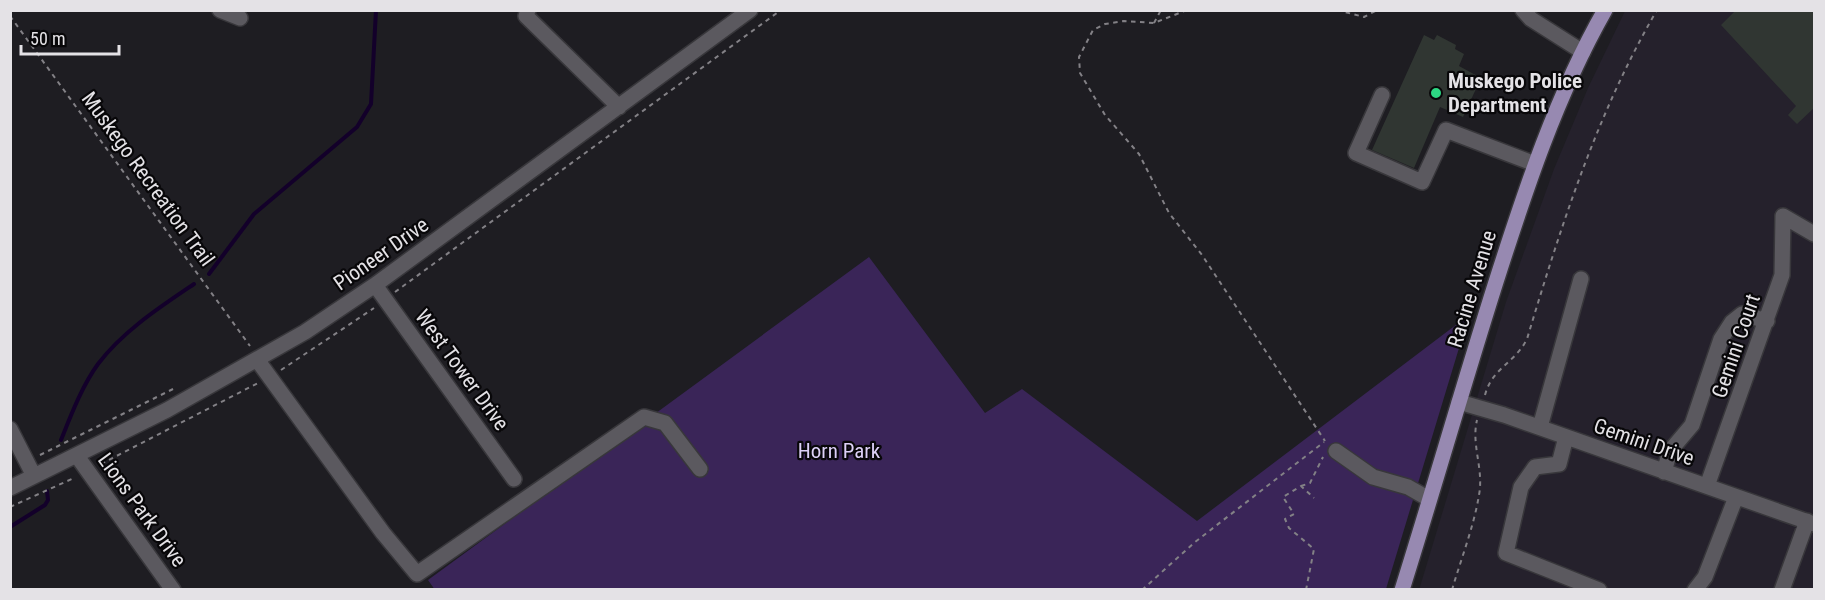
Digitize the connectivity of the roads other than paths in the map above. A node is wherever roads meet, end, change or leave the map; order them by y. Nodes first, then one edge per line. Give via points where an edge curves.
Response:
1 (220, 10) edge
2 (528, 10) edge
3 (750, 10) edge
4 (1523, 10) edge
5 (1605, 10) edge
6 (240, 18) dead end
7 (1583, 52) junction
8 (1382, 95) dead end
9 (620, 107) junction
10 (1535, 164) junction
11 (1815, 234) edge
12 (1581, 279) dead end
13 (375, 285) junction
14 (1767, 321) junction
15 (258, 361) junction
16 (1459, 402) junction
17 (1540, 428) junction
18 (10, 429) edge
19 (1566, 437) junction
20 (1330, 445) road end
21 (77, 456) junction
22 (700, 469) dead end
23 (1664, 472) junction
24 (34, 476) junction
25 (514, 479) dead end
26 (1707, 486) junction
27 (10, 488) edge
28 (1736, 497) junction
29 (1429, 500) junction
30 (1811, 523) edge
31 (1783, 589) edge
32 (173, 590) edge
33 (1402, 590) edge
34 (1599, 590) edge
35 (1695, 590) edge

1 - 6 street
2 - 9 street via 525,16
3 - 9 street, Pioneer Drive
4 - 7 street
5 - 7 main road, Racine Avenue
7 - 10 main road, Racine Avenue
8 - 10 street via 1356,153 1422,182 1446,130
9 - 13 street, Pioneer Drive
10 - 16 main road, Racine Avenue
11 - 14 street, Gemini Court via 1783,216 1782,275
12 - 17 street
13 - 15 street, Pioneer Drive
13 - 25 street, West Tower Drive
14 - 23 street via 1742,314 1732,322 1722,339 1692,425 1670,451
14 - 26 street, Gemini Court
15 - 21 street, Pioneer Drive
15 - 22 street via 417,574 644,417 665,423
16 - 17 street, Gemini Drive
16 - 29 main road, Racine Avenue
17 - 19 street, Gemini Drive
18 - 24 street
19 - 23 street, Gemini Drive
19 - 34 street via 1559,464 1535,467 1521,487 1506,553
20 - 29 street via 1373,477 1408,487
21 - 24 street, Pioneer Drive
21 - 32 street, Lions Park Drive
23 - 26 street, Gemini Drive
24 - 27 street, Pioneer Drive
26 - 28 street, Gemini Drive
28 - 30 street, Gemini Drive
28 - 35 street via 1705,577
29 - 33 main road, Racine Avenue
30 - 31 street

